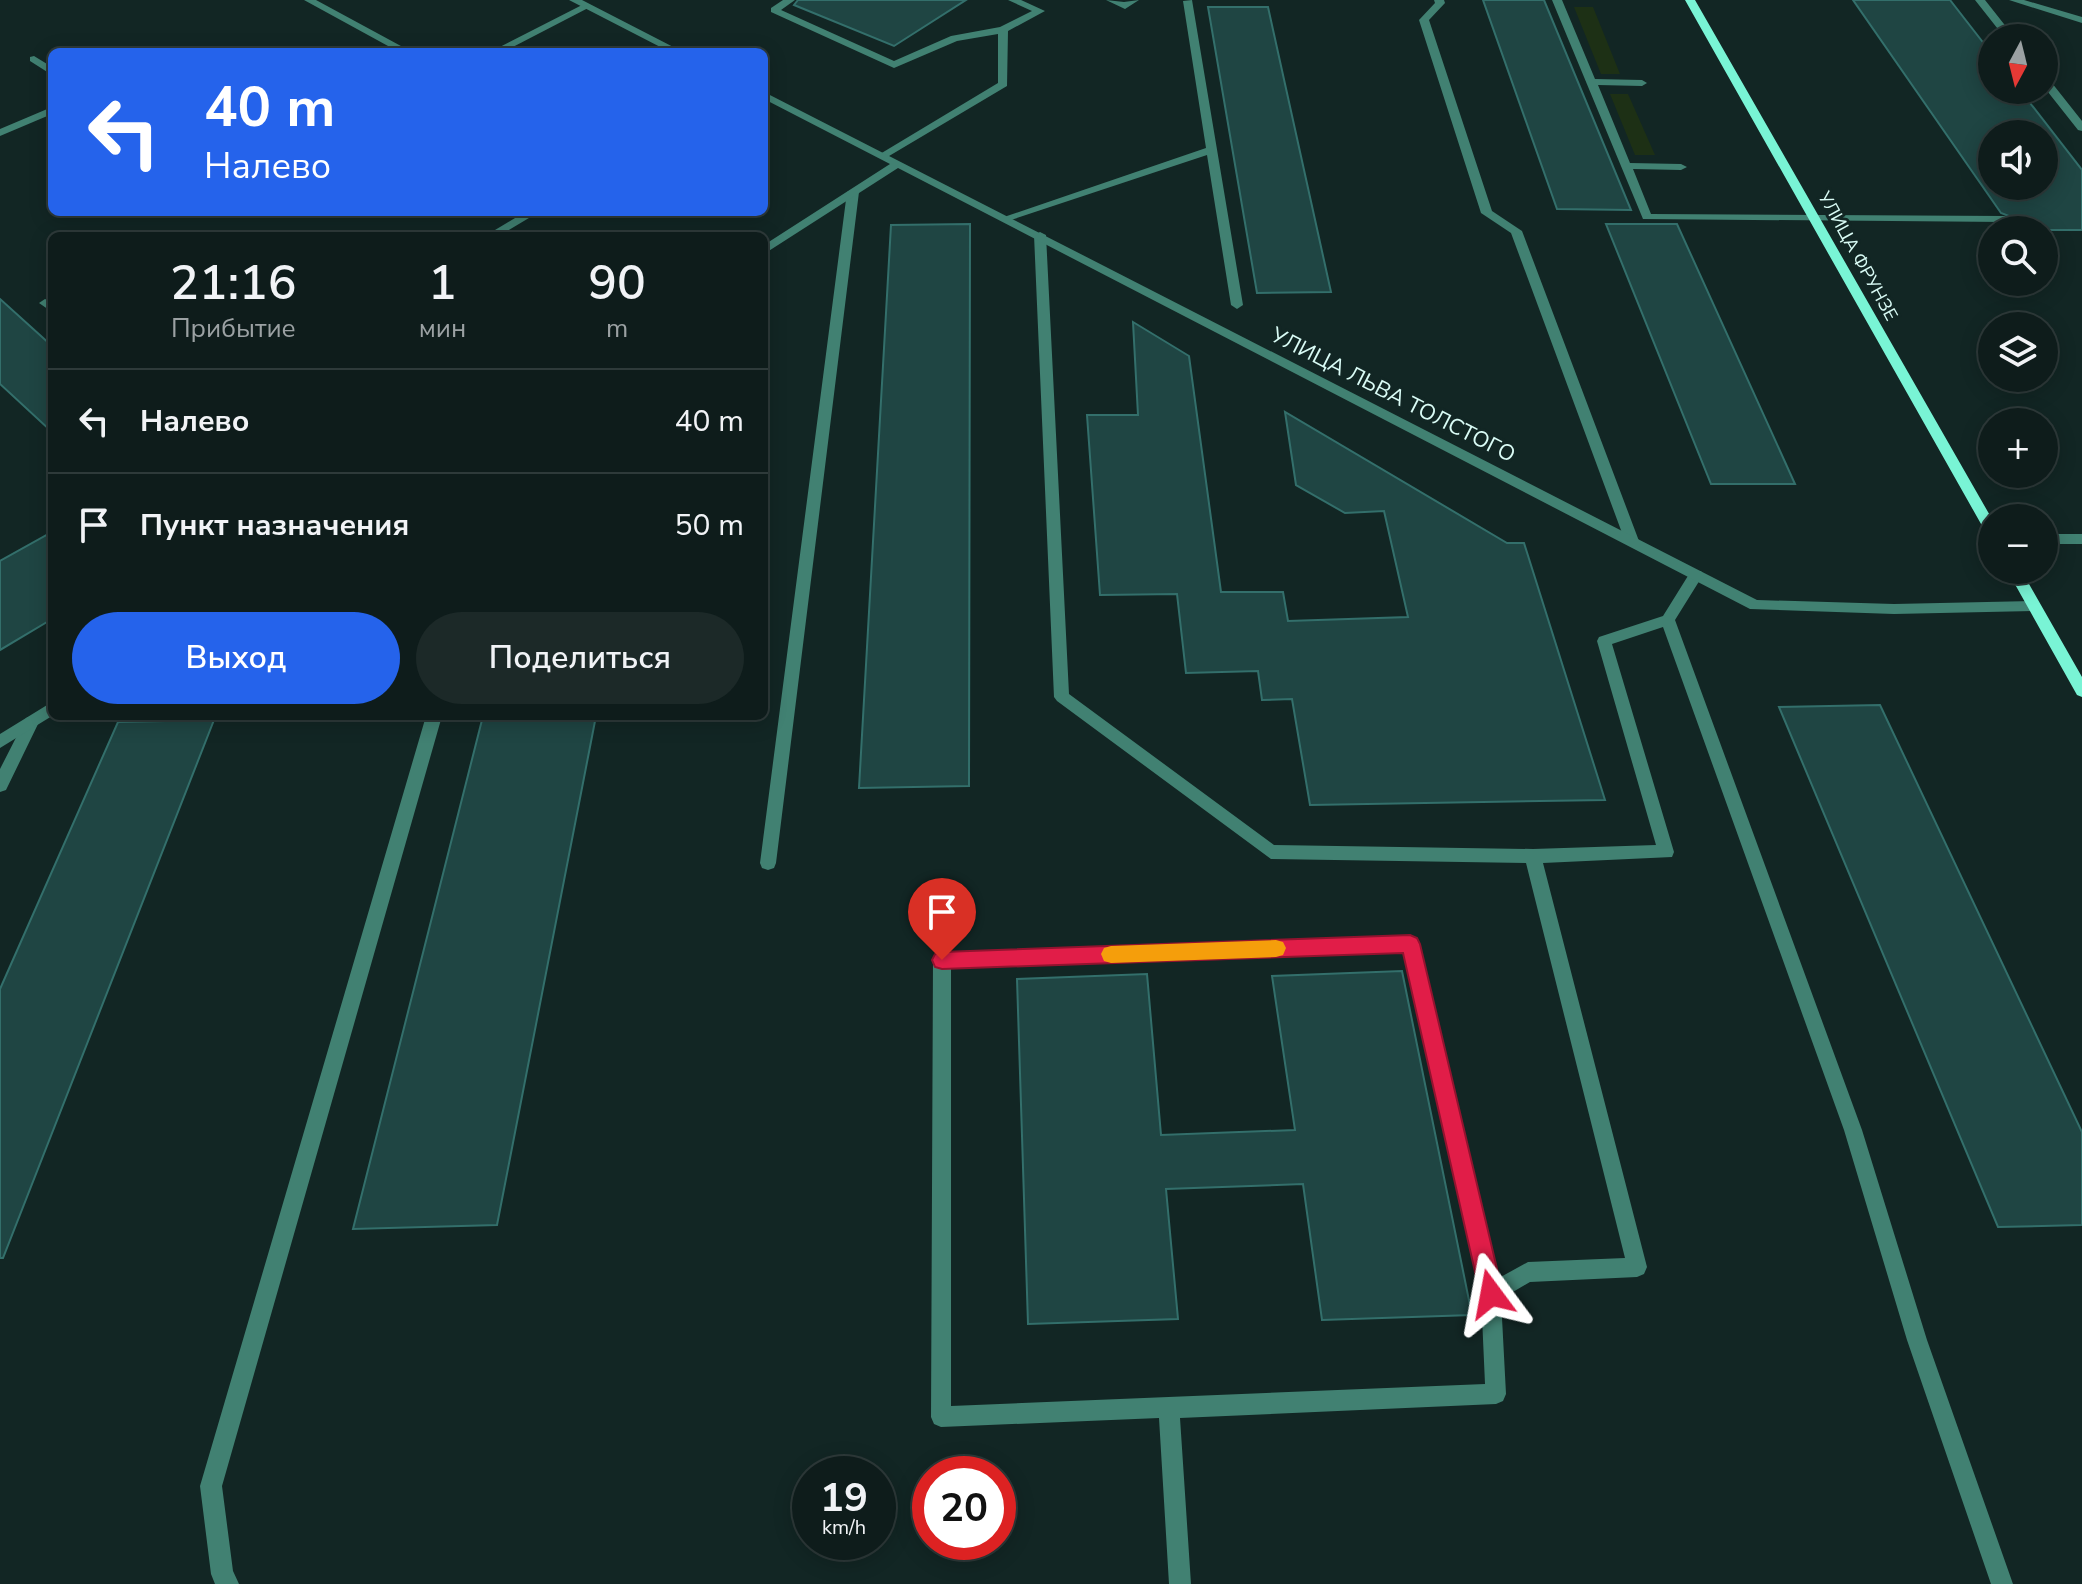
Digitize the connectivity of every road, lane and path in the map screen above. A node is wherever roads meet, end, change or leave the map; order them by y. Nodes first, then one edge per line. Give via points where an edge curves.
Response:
1 (309, 0) edge
2 (574, 0) edge
3 (790, 0) edge
4 (1013, 0) edge
5 (1111, 0) edge
6 (1134, 0) edge
7 (1439, 0) edge
8 (1557, 0) edge
9 (1690, 0) edge
10 (1980, 0) edge
11 (2014, 0) edge
12 (1188, 1) edge
13 (587, 6) junction
14 (2082, 20) edge
15 (1999, 24) edge
16 (1003, 30) junction
17 (399, 48) edge
18 (503, 48) edge
19 (670, 48) edge
20 (34, 59) dead end
21 (48, 69) edge
22 (1592, 82) junction
23 (1642, 83) dead end
24 (768, 97) edge
25 (2058, 98) edge
26 (48, 112) edge
27 (2082, 128) edge
28 (0, 133) edge
29 (1212, 150) junction
30 (884, 156) junction
31 (899, 163) junction
32 (1627, 166) junction
33 (1681, 167) dead end
34 (853, 192) junction
35 (526, 216) edge
36 (1007, 218) junction
37 (1815, 219) junction
38 (1978, 219) edge
39 (498, 232) edge
40 (1040, 235) junction
41 (768, 247) edge
42 (1237, 305) dead end
43 (1978, 506) edge
44 (2058, 539) edge
45 (2082, 539) edge
46 (1632, 541) junction
47 (1696, 575) junction
48 (2021, 584) edge
49 (2033, 606) junction
50 (1668, 620) junction
51 (2082, 691) edge
52 (48, 711) edge
53 (433, 720) edge
54 (31, 722) junction
55 (0, 742) edge
56 (0, 785) edge
57 (1533, 856) junction
58 (768, 863) dead end
59 (1491, 1294) junction
60 (1169, 1408) junction
61 (228, 1584) edge
62 (1180, 1584) edge
63 (2002, 1584) edge

1 - 17 street
2 - 13 street
3 - 16 street via 774,10 894,65 955,38
4 - 16 street via 1040,11
5 - 6 street via 1125,6
7 - 46 street via 1424,20 1487,213 1516,231
8 - 22 street
9 - 37 street, УЛИЦА ФРУНЗЕ
10 - 15 street
11 - 14 street
12 - 29 street
13 - 18 street
13 - 19 street
16 - 30 street via 1003,84
20 - 21 street
22 - 23 street
22 - 32 street
24 - 30 street, УЛИЦА ЛЬВА ТОЛСТОГО
25 - 27 street
26 - 28 street
29 - 36 street
29 - 42 street
30 - 31 street, УЛИЦА ЛЬВА ТОЛСТОГО
31 - 34 street
31 - 36 street, УЛИЦА ЛЬВА ТОЛСТОГО
32 - 33 street
32 - 37 street via 1647,217
34 - 41 street
34 - 58 street
35 - 39 street
36 - 40 street, УЛИЦА ЛЬВА ТОЛСТОГО
37 - 38 street
37 - 43 street, УЛИЦА ФРУНЗЕ
40 - 46 street, УЛИЦА ЛЬВА ТОЛСТОГО
40 - 57 street via 1062,697 1271,852
44 - 45 street
46 - 47 street, УЛИЦА ЛЬВА ТОЛСТОГО
47 - 49 street, УЛИЦА ЛЬВА ТОЛСТОГО via 1755,605
47 - 50 street
48 - 49 street
49 - 51 street
50 - 57 street via 1604,641 1666,852
50 - 63 street via 1853,1130 1917,1340
52 - 54 street
53 - 61 street via 211,1486 222,1574
54 - 55 street
54 - 56 street
57 - 59 street via 1637,1267 1528,1272
59 - 60 street via 1496,1394
59 - 60 street via 1410,944 942,960 941,1417
60 - 62 street

